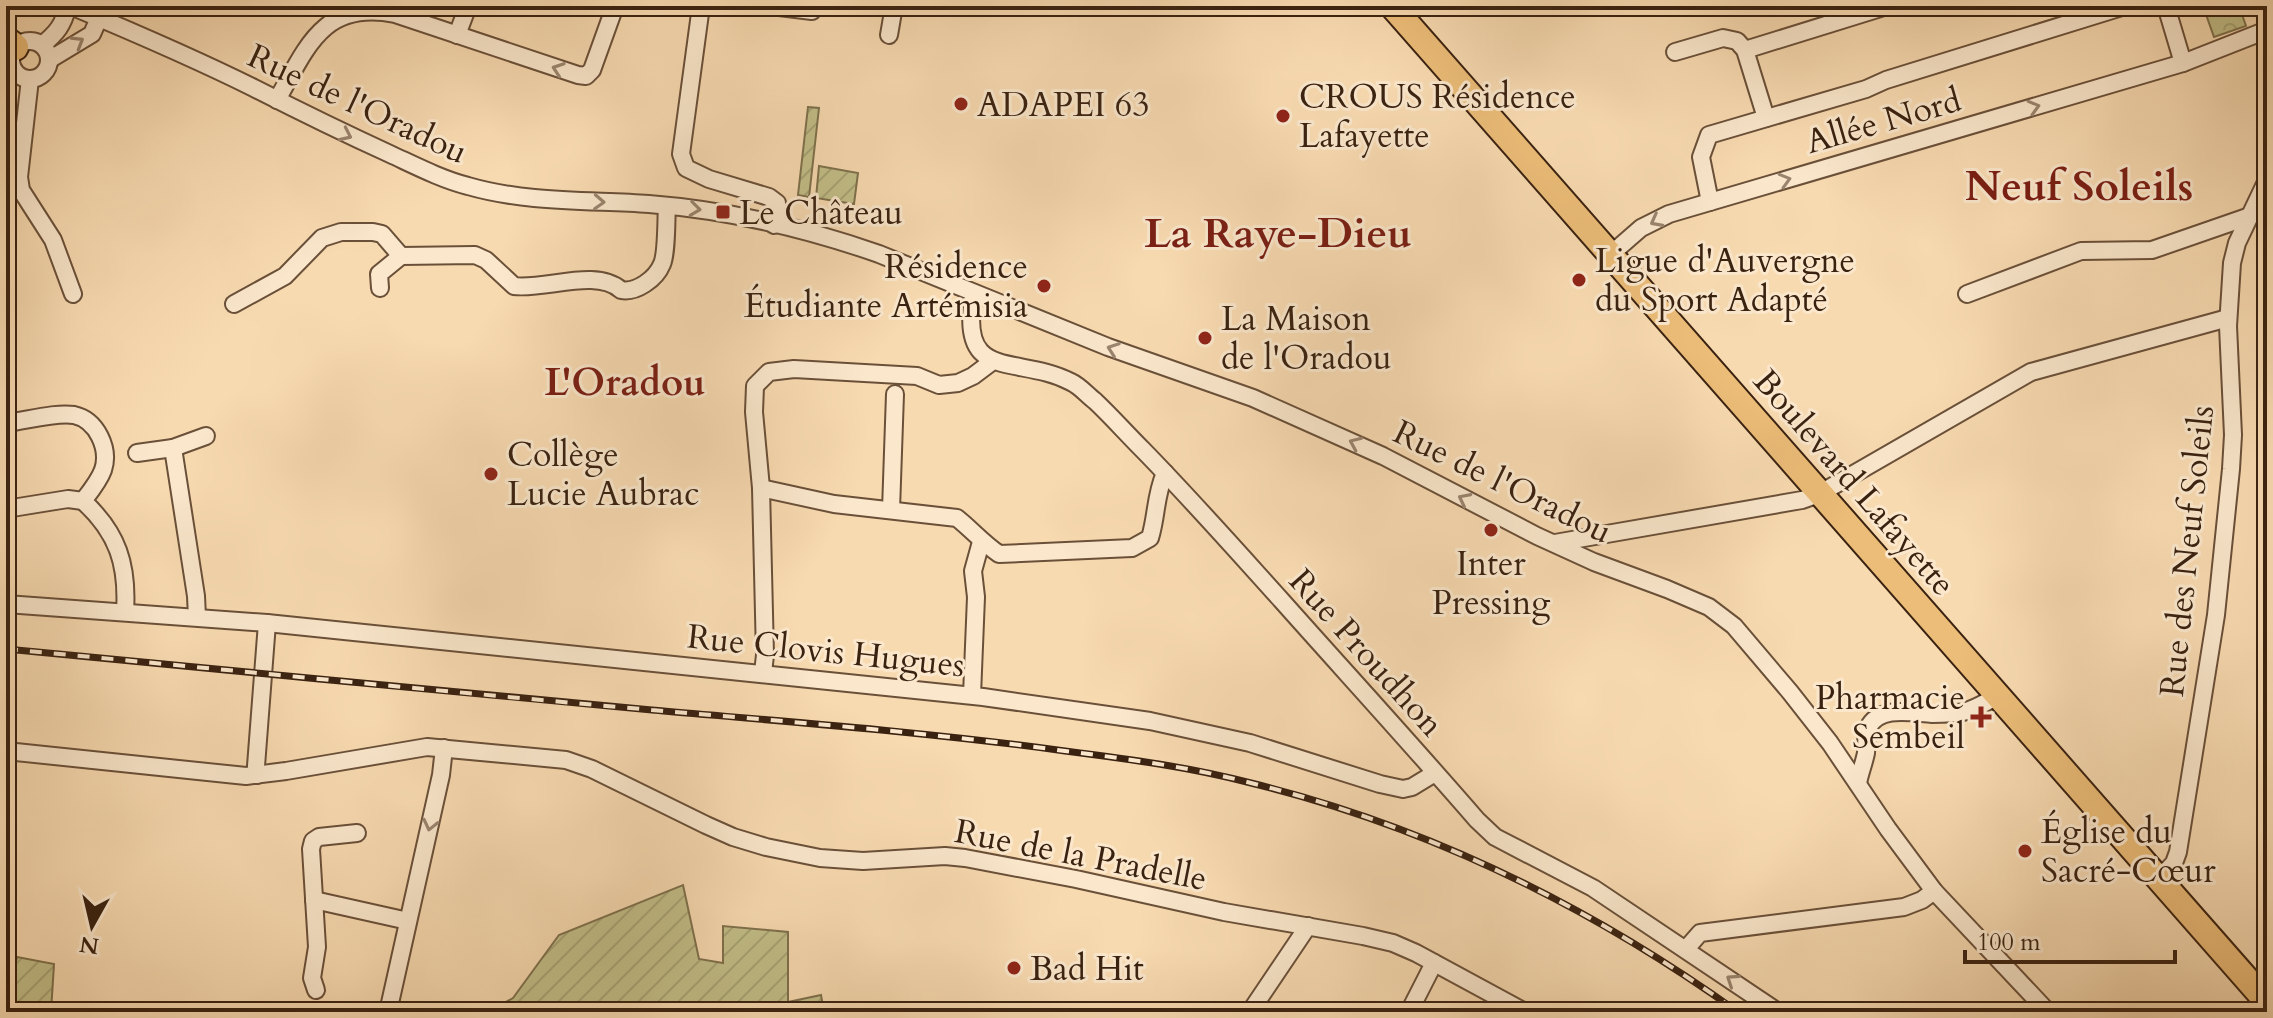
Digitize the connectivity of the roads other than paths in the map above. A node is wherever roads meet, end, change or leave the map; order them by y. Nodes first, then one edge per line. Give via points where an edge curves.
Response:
1 (70, 6) edge
2 (468, 6) edge
3 (615, 6) edge
4 (701, 6) edge
5 (771, 6) edge
6 (894, 6) edge
7 (1392, 6) edge
8 (1887, 6) edge
9 (2125, 6) edge
10 (2166, 6) edge
11 (396, 10) edge
12 (812, 11) dead end
13 (99, 18) junction
14 (2267, 30) edge
15 (457, 35) junction
16 (889, 35) dead end
17 (1745, 50) junction
18 (45, 52) junction
19 (1675, 52) dead end
20 (9, 53) edge
21 (2183, 63) junction
22 (30, 79) junction
23 (277, 100) junction
24 (1766, 118) junction
25 (13, 165) edge
26 (2267, 180) edge
27 (1710, 202) junction
28 (667, 206) junction
29 (2250, 216) junction
30 (774, 225) junction
31 (1610, 255) junction
32 (401, 256) junction
33 (380, 288) dead end
34 (974, 293) junction
35 (73, 294) dead end
36 (1967, 294) dead end
37 (234, 304) dead end
38 (2228, 318) junction
39 (993, 361) junction
40 (895, 394) dead end
41 (6, 423) edge
42 (206, 436) dead end
43 (173, 448) junction
44 (137, 453) dead end
45 (1165, 473) junction
46 (761, 488) junction
47 (1819, 494) junction
48 (83, 501) junction
49 (6, 509) edge
50 (891, 510) junction
51 (1612, 534) junction
52 (981, 542) junction
53 (1555, 543) junction
54 (1594, 562) junction
55 (6, 604) edge
56 (125, 612) junction
57 (197, 617) junction
58 (267, 623) junction
59 (763, 673) junction
60 (972, 695) junction
61 (1997, 696) junction
62 (444, 748) junction
63 (6, 751) edge
64 (1435, 773) junction
65 (257, 775) junction
66 (1858, 783) junction
67 (357, 833) dead end
68 (2158, 880) junction
69 (1934, 891) junction
70 (314, 900) junction
71 (408, 921) junction
72 (1308, 926) junction
73 (1686, 949) junction
74 (1434, 963) junction
75 (316, 990) dead end
76 (2267, 1002) edge
77 (388, 1012) edge
78 (1250, 1012) edge
79 (1409, 1012) edge
80 (1525, 1012) edge
81 (1778, 1012) edge
82 (2048, 1012) edge

1 - 13 street, Rue de l'Oradou
1 - 18 street
2 - 15 street
3 -> 15 street via 586,76
4 - 30 street via 681,154 686,168 777,203
5 - 12 street
6 - 16 street
7 - 31 main road, Boulevard Lafayette
8 - 17 street
9 - 24 street
10 - 21 street
11 - 15 street
11 - 23 street via 349,13 326,25
18 -> 13 street via 92,34
13 - 23 street, Rue de l'Oradou
14 - 21 street, Allée Nord
17 - 19 street via 1737,41 1723,38
17 - 24 street
18 - 20 street via 31,40
18 - 22 street via 45,71
20 - 22 street via 15,72
27 -> 21 street, Allée Nord
22 - 25 street
23 -> 28 street, Rue de l'Oradou via 470,187 531,198
24 - 27 street via 1709,135 1701,157
25 - 35 street via 21,190 53,240
26 - 29 street, Rue des Neuf Soleils
27 -> 31 street, Allée Nord via 1656,219
28 -> 30 street, Rue de l'Oradou
28 - 32 street via 662,264 633,290 594,280 514,286 475,255
29 - 36 street via 2152,250 2081,251
29 - 38 street, Rue des Neuf Soleils via 2232,263
30 - 34 street, Rue de l'Oradou via 853,245
31 - 47 main road, Boulevard Lafayette
32 - 33 street via 379,274
32 - 37 street via 382,234 341,232 322,238 285,276
34 - 39 street via 974,345
53 -> 34 street, Rue de l'Oradou via 1253,398
38 - 47 street via 2031,372
38 - 68 street, Rue des Neuf Soleils via 2233,435 2216,615 2178,852
39 - 45 street, Rue Proudhon via 1074,383
39 - 46 street via 958,383 939,385 917,376 769,372 755,386
40 - 50 street
41 - 48 street via 74,415 93,427 100,436 104,467
42 - 43 street
43 - 44 street
43 - 57 street
45 - 52 street via 1150,538 1132,548 999,554
45 - 64 street, Rue Proudhon
46 - 50 street
46 - 59 street
47 - 51 street
47 - 61 main road, Boulevard Lafayette
48 - 49 street
48 - 56 street via 116,543 127,588
50 - 52 street via 957,518
51 - 53 street
51 - 54 street
52 - 60 street via 973,571
53 - 54 street, Rue de l'Oradou
54 - 66 street, Rue de l'Oradou via 1688,597 1722,616 1790,692
55 - 56 street, Rue Clovis Hugues
56 - 57 street, Rue Clovis Hugues
57 - 58 street, Rue Clovis Hugues
58 - 59 street, Rue Clovis Hugues
58 - 65 street
59 - 60 street, Rue Clovis Hugues
60 - 64 street, Rue Clovis Hugues via 1150,721 1250,743 1403,789
61 - 66 street via 1961,712 1895,712 1875,719 1869,726
61 - 68 main road, Boulevard Lafayette
62 - 65 street, Rue de la Pradelle via 408,749
62 -> 71 street
62 - 72 street, Rue de la Pradelle via 580,764 733,837 803,855 863,861 965,858
63 - 65 street, Rue de la Pradelle
64 - 73 street, Rue Proudhon via 1495,837 1593,888
66 - 69 street, Rue de l'Oradou
67 - 70 street via 313,841
68 - 76 main road, Boulevard Lafayette
69 - 73 street via 1904,907 1700,933
69 - 82 street, Rue de l'Oradou
70 - 71 street
70 - 75 street
71 - 77 street
72 - 74 street, Rue de la Pradelle via 1393,943
72 - 78 street
81 -> 73 street, Rue Proudhon
74 - 79 street
74 - 80 street, Rue de la Pradelle

